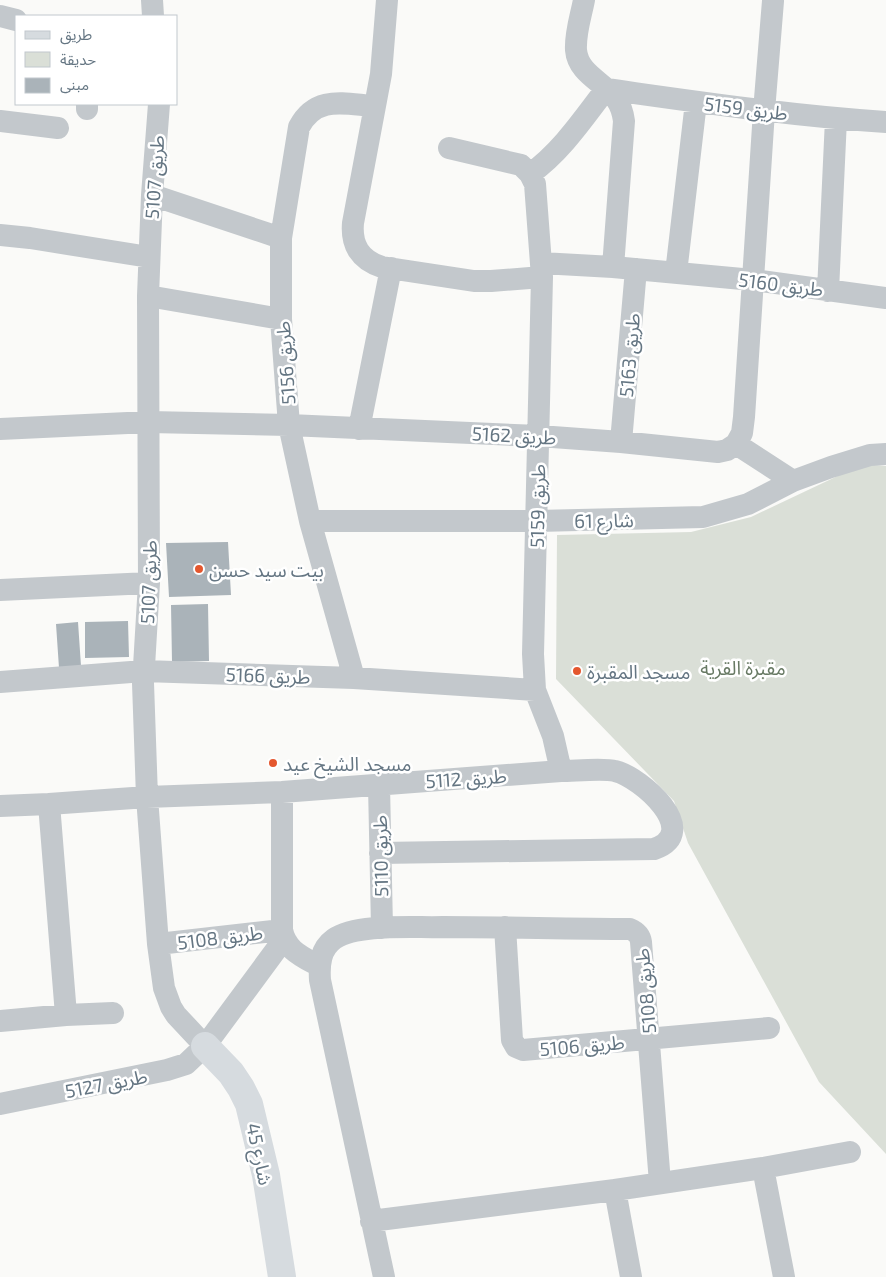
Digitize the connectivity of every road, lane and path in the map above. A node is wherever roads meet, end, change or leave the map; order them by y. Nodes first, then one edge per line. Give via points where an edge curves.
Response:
1 (152, 0) edge
2 (387, 0) edge
3 (584, 0) edge
4 (773, 1) edge
5 (153, 15) edge
6 (0, 16) edge
7 (15, 20) edge
8 (606, 89) junction
9 (696, 102) junction
10 (159, 105) edge
11 (374, 106) junction
12 (764, 111) junction
13 (836, 119) junction
14 (0, 121) edge
15 (886, 122) edge
16 (58, 128) dead end
17 (449, 148) dead end
18 (530, 174) junction
19 (152, 195) junction
20 (0, 236) edge
21 (281, 238) junction
22 (149, 257) junction
23 (613, 267) junction
24 (391, 268) junction
25 (636, 269) junction
26 (541, 270) junction
27 (676, 273) junction
28 (753, 280) junction
29 (828, 291) junction
30 (148, 296) junction
31 (886, 298) edge
32 (281, 319) junction
33 (149, 422) junction
34 (289, 425) junction
35 (0, 429) edge
36 (359, 429) junction
37 (539, 436) junction
38 (621, 442) junction
39 (736, 444) junction
40 (886, 454) edge
41 (793, 481) junction
42 (310, 521) junction
43 (537, 521) junction
44 (149, 583) junction
45 (0, 590) edge
46 (144, 671) junction
47 (354, 678) junction
48 (0, 682) edge
49 (535, 690) junction
50 (561, 771) junction
51 (378, 785) junction
52 (282, 792) junction
53 (147, 797) junction
54 (49, 804) junction
55 (0, 806) edge
56 (380, 853) junction
57 (505, 927) junction
58 (382, 928) junction
59 (283, 934) junction
60 (158, 944) junction
61 (319, 966) junction
62 (113, 1013) dead end
63 (66, 1015) junction
64 (0, 1021) edge
65 (769, 1028) dead end
66 (649, 1039) junction
67 (205, 1046) junction
68 (0, 1104) edge
69 (850, 1152) dead end
70 (763, 1168) junction
71 (660, 1183) junction
72 (616, 1190) junction
73 (371, 1221) junction
74 (282, 1277) edge
75 (384, 1277) edge
76 (630, 1277) edge
77 (784, 1277) edge

1 - 5 street
2 - 11 street via 381,74
3 - 8 street via 576,52 582,68
4 - 12 street
6 - 7 street
8 - 9 street, طريق 5159
8 - 18 street via 565,141
8 - 23 street via 622,108 624,121
9 - 12 street, طريق 5159
9 - 27 street
10 - 19 street, طريق 5107
11 - 21 street, طريق 5156 via 332,103 312,110 304,117 299,127
11 - 24 street via 352,232 358,251 364,258 372,264
12 - 13 street, طريق 5159
12 - 28 street
13 - 15 street, طريق 5159
13 - 29 street
14 - 16 street
17 - 18 street via 509,161
18 - 26 street, طريق 5159 via 535,184
19 - 21 street
19 - 22 street, طريق 5107
20 - 22 street
21 - 32 street, طريق 5156
22 - 30 street, طريق 5107
23 - 25 street, طريق 5160
23 - 26 street
24 - 26 street via 474,281 491,281
24 - 36 street
25 - 27 street, طريق 5160
25 - 38 street, طريق 5163
26 - 37 street, طريق 5159
27 - 28 street, طريق 5160
28 - 29 street, طريق 5160
28 - 39 street via 744,417 742,433
29 - 31 street, طريق 5160
30 - 32 street
30 - 33 street, طريق 5107
32 - 34 street, طريق 5156
33 - 34 street, طريق 5162
33 - 35 street, طريق 5162
33 - 44 street, طريق 5107
34 - 36 street, طريق 5162
34 - 42 street, طريق 5156
36 - 37 street, طريق 5162
37 - 38 street, طريق 5162
37 - 43 street, طريق 5159
38 - 39 street, طريق 5162 via 718,452
39 - 41 street
40 - 41 street, شارع 61 via 831,466
41 - 43 street, شارع 61 via 748,504 704,517
42 - 43 street, شارع 61
42 - 47 street, طريق 5156
43 - 49 street, طريق 5159
44 - 45 street
44 - 46 street, طريق 5107
46 - 47 street, طريق 5166
46 - 48 street, طريق 5166
46 - 53 street, طريق 5107
47 - 49 street, طريق 5166
49 - 50 street, طريق 5159
50 - 51 street, طريق 5112
50 - 56 street, طريق 5112 via 615,770 637,782 671,818 674,828 671,838 654,848
51 - 52 street, طريق 5112
51 - 56 street, طريق 5110
52 - 53 street, طريق 5112
52 - 59 street
53 - 54 street, طريق 5112
53 - 60 street, طريق 5107
54 - 55 street, طريق 5112
54 - 63 street
56 - 58 street, طريق 5110
57 - 58 street
57 - 66 street, طريق 5108 via 630,929 636,932 641,942
57 - 66 street, طريق 5106 via 510,1032 516,1047 531,1050
58 - 61 street via 349,933 334,940 323,952
59 - 60 street, طريق 5108
59 - 61 street via 289,947
59 - 67 street, طريق 5127
60 - 67 street, طريق 5107 via 164,988 171,1007
61 - 73 street
62 - 63 street
63 - 64 street
65 - 66 street, طريق 5106
66 - 71 street, طريق 5108
67 - 68 street, طريق 5127 via 194,1058 177,1068
67 - 74 street, شارع 45 via 232,1073 249,1104 266,1175
69 - 70 street
70 - 71 street
70 - 77 street
71 - 72 street
72 - 73 street
72 - 76 street
73 - 75 street

